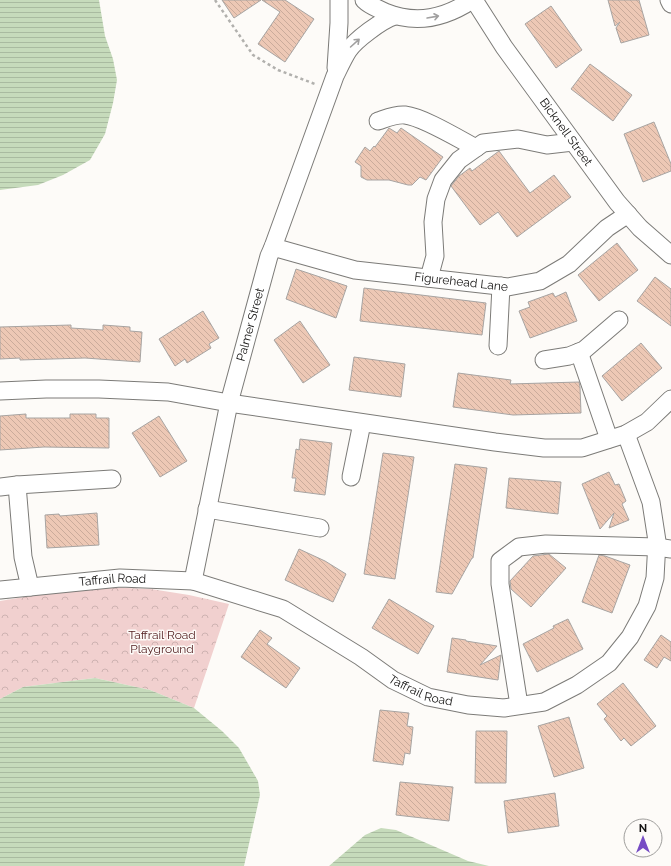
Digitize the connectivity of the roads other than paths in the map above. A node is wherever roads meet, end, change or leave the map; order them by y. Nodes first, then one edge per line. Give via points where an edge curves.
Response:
1 (339, 0) edge
2 (364, 0) edge
3 (473, 0) edge
4 (669, 0) edge
5 (671, 4) edge
6 (395, 16) junction
7 (333, 84) junction
8 (378, 121) dead end
9 (573, 142) junction
10 (476, 148) junction
11 (628, 214) junction
12 (273, 248) junction
13 (671, 255) edge
14 (428, 278) junction
15 (501, 286) junction
16 (619, 320) dead end
17 (498, 346) dead end
18 (580, 352) junction
19 (544, 360) dead end
20 (0, 391) edge
21 (671, 399) edge
22 (229, 403) junction
23 (362, 423) junction
24 (626, 434) junction
25 (609, 439) junction
26 (352, 477) dead end
27 (112, 479) dead end
28 (17, 485) junction
29 (0, 487) edge
30 (208, 509) junction
31 (320, 528) dead end
32 (664, 548) edge
33 (193, 581) junction
34 (30, 587) junction
35 (0, 590) edge
36 (519, 705) junction

1 - 7 street, Palmer Street
2 - 6 street via 370,6
6 -> 3 street via 415,19 436,17
3 - 9 street, Bicknell Street
4 - 5 street
7 -> 6 street, Palmer Street via 348,50 374,27
7 - 12 street, Palmer Street
8 - 10 street via 405,115 417,118
9 - 10 street via 547,145 518,139 483,143
9 - 11 street, Bicknell Street
10 - 14 street via 459,160 443,180 436,199 433,222 435,256
11 - 13 street, Bicknell Street
11 - 15 street, Figurehead Lane via 607,228 569,264 540,281
12 - 14 street, Figurehead Lane via 355,270
12 - 22 street, Palmer Street
14 - 15 street, Figurehead Lane
15 - 17 street
16 - 18 street
18 - 19 street
18 - 25 street
20 - 22 street via 99,389 168,392
21 - 24 street via 648,422
22 - 23 street
22 - 30 street, Palmer Street
23 - 25 street via 544,448 582,448
23 - 26 street
24 - 25 street
24 - 32 street, Taffrail Road via 651,502 657,541
27 - 28 street
28 - 29 street
28 - 34 street via 23,557
30 - 31 street
30 - 33 street, Palmer Street
32 - 36 street, Taffrail Road via 647,606 630,637 609,663 577,685 544,702
32 - 36 street via 546,544 519,547 500,561 500,584
33 - 34 street, Taffrail Road via 120,578
33 - 36 street, Taffrail Road via 284,609 393,680 428,697 468,705 504,708
34 - 35 street, Taffrail Road

